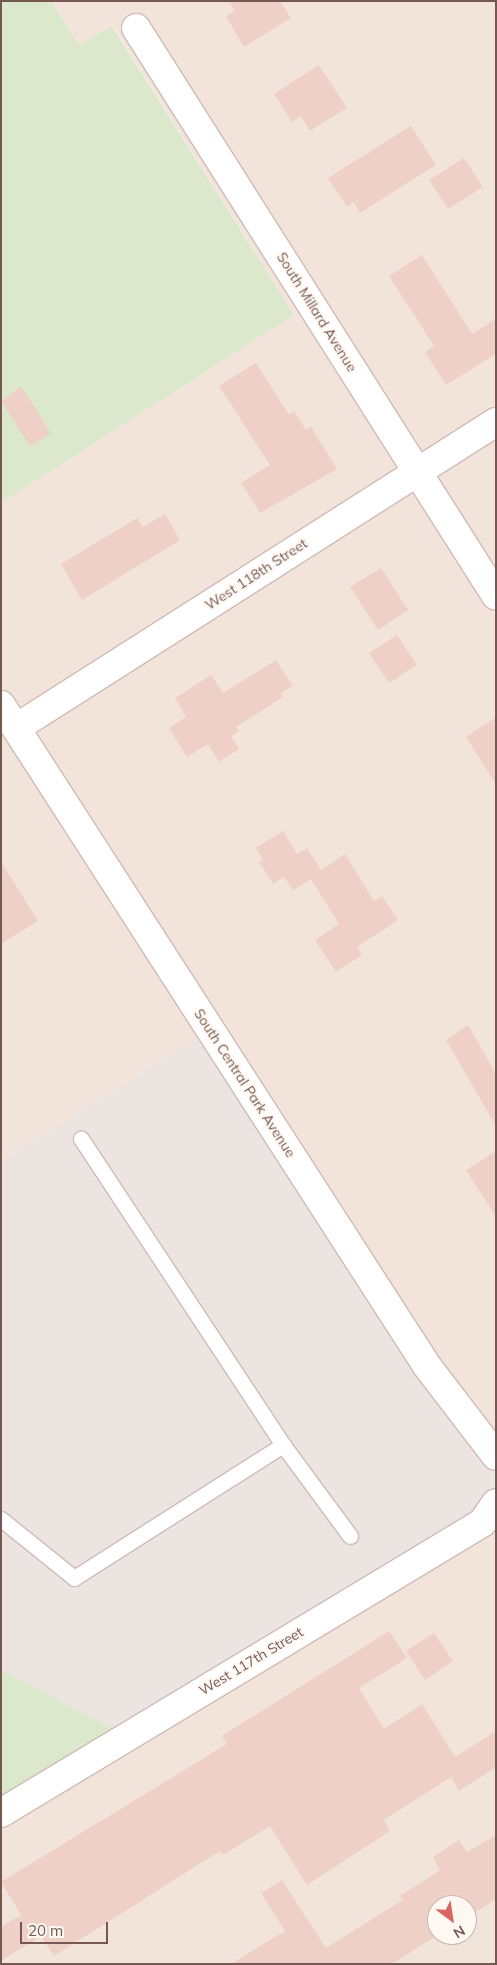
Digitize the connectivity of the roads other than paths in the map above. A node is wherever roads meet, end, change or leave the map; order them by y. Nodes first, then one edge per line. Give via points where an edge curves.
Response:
1 (136, 28) dead end
2 (496, 422) edge
3 (418, 470) junction
4 (496, 596) edge
5 (1, 705) edge
6 (16, 728) junction
7 (81, 1139) dead end
8 (283, 1446) junction
9 (496, 1456) edge
10 (496, 1504) edge
11 (1, 1519) edge
12 (350, 1536) dead end
13 (1, 1813) edge

1 - 3 street, South Millard Avenue
2 - 3 street, West 118th Street
3 - 4 street, South Millard Avenue
3 - 6 street, West 118th Street
5 - 6 street, South Central Park Avenue
6 - 9 street, South Central Park Avenue via 426,1366
7 - 8 lane
8 - 11 lane via 74,1578
8 - 12 lane
10 - 13 street, West 117th Street via 482,1523

